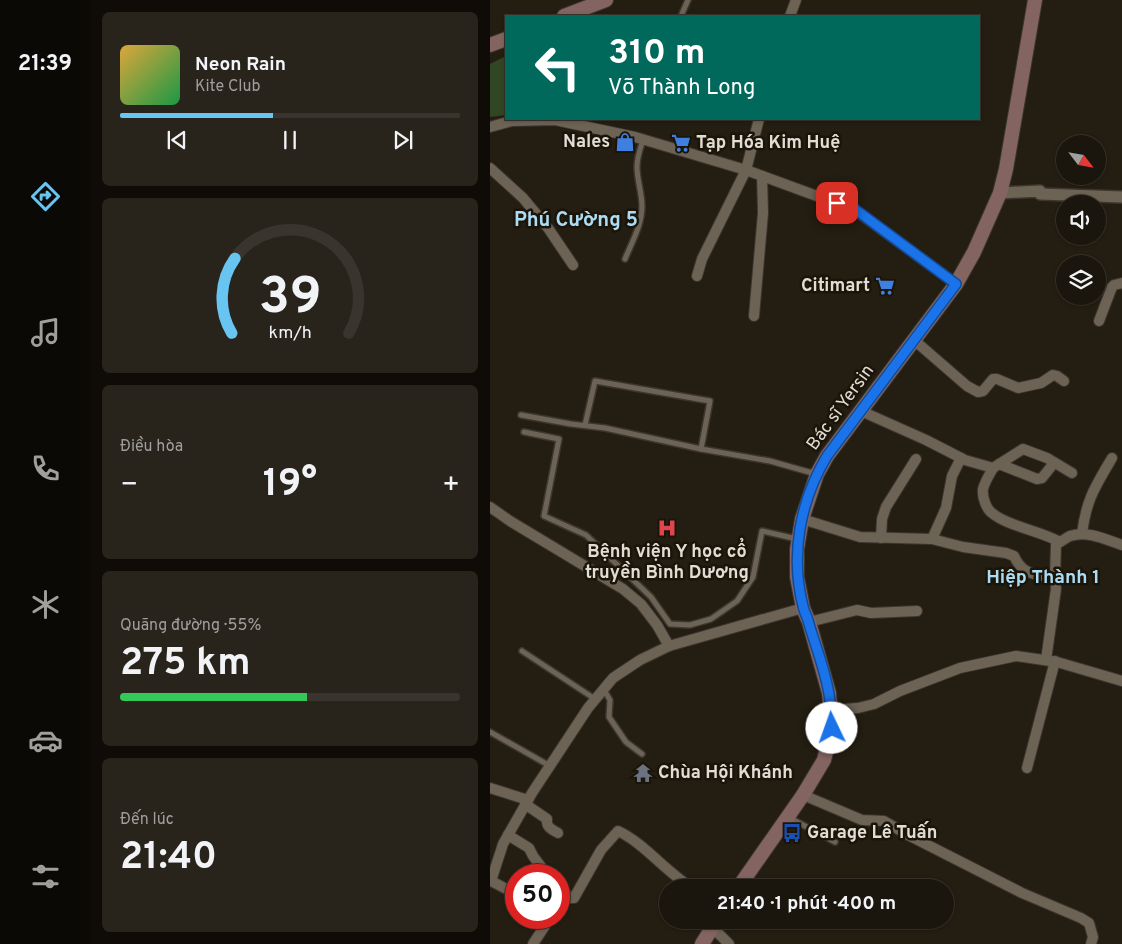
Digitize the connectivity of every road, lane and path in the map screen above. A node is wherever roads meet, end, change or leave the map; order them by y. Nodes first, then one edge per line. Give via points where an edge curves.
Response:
1 (606, 0) edge
2 (688, 0) edge
3 (796, 0) edge
4 (1032, 3) edge
5 (567, 15) edge
6 (681, 15) edge
7 (790, 15) edge
8 (505, 39) edge
9 (490, 45) edge
10 (544, 120) edge
11 (758, 120) edge
12 (490, 127) edge
13 (643, 139) junction
14 (490, 168) edge
15 (746, 170) junction
16 (762, 176) junction
17 (1000, 193) junction
18 (1122, 197) edge
19 (625, 259) dead end
20 (573, 265) dead end
21 (697, 276) dead end
22 (1122, 283) edge
23 (956, 284) junction
24 (754, 316) dead end
25 (1099, 321) dead end
26 (914, 340) junction
27 (1064, 381) dead end
28 (861, 411) junction
29 (521, 415) dead end
30 (585, 425) junction
31 (524, 432) dead end
32 (702, 449) junction
33 (961, 458) junction
34 (1112, 458) dead end
35 (916, 459) dead end
36 (1054, 463) junction
37 (996, 466) junction
38 (1072, 473) dead end
39 (817, 474) junction
40 (490, 507) edge
41 (802, 519) junction
42 (1082, 534) junction
43 (880, 538) junction
44 (798, 539) junction
45 (932, 539) junction
46 (1060, 542) junction
47 (1122, 545) edge
48 (1055, 578) junction
49 (803, 608) junction
50 (917, 612) dead end
51 (809, 622) junction
52 (669, 646) junction
53 (522, 651) dead end
54 (1051, 661) junction
55 (1122, 681) edge
56 (604, 689) junction
57 (596, 699) junction
58 (831, 710) junction
59 (490, 732) edge
60 (642, 754) dead end
61 (551, 766) junction
62 (1027, 768) dead end
63 (490, 788) edge
64 (804, 796) junction
65 (527, 802) junction
66 (788, 816) junction
67 (558, 834) dead end
68 (508, 835) junction
69 (835, 842) dead end
70 (539, 864) edge
71 (678, 879) edge
72 (744, 879) edge
73 (490, 882) edge
74 (505, 889) edge
75 (570, 897) edge
76 (543, 929) edge
77 (712, 929) edge
78 (719, 929) edge
79 (534, 944) edge
80 (702, 944) edge
81 (730, 944) edge
82 (1091, 944) edge

1 - 5 main road
2 - 6 lane
3 - 7 street
4 - 17 main road, Bác sĩ Yersin
8 - 9 main road
10 - 12 street via 512,121
10 - 13 street
11 - 15 street
13 - 15 street
13 - 19 lane via 637,159 641,198 639,227
14 - 20 street via 523,198
15 - 16 street
15 - 21 street via 702,259
16 - 23 street via 856,210
16 - 24 street via 763,213
17 - 18 street via 1040,191 1040,194
17 - 23 main road, Bác sĩ Yersin
22 - 25 street via 1112,287
23 - 26 main road, Bác sĩ Yersin
26 - 27 street via 978,392 993,379 1018,388 1041,383 1053,375
26 - 28 main road, Bác sĩ Yersin
28 - 33 street
28 - 39 main road, Bác sĩ Yersin
29 - 30 lane
30 - 32 lane
30 - 32 lane via 595,381 710,401
31 - 44 lane via 559,439 544,516 586,535 651,597 670,624 690,625 712,619 737,601 754,577 762,531
32 - 39 lane via 770,461
33 - 37 street
33 - 45 street via 952,476 946,508
34 - 42 street via 1090,496
35 - 43 street via 886,507
36 - 37 street via 1023,449
36 - 37 street via 1042,478 1037,479
36 - 38 street
37 - 46 street via 983,490 990,511
39 - 41 main road, Bác sĩ Yersin
40 - 52 street via 623,589 652,618
41 - 43 street via 860,537
41 - 44 main road, Bác sĩ Yersin
42 - 46 street
42 - 47 street
43 - 45 street
44 - 49 main road, Bác sĩ Yersin via 797,577
45 - 48 street via 1006,553 1014,556 1019,566 1028,572
46 - 48 street via 1056,544
48 - 54 street
49 - 51 main road, Bác sĩ Yersin
49 - 52 street
50 - 51 street via 871,613 857,610
51 - 58 main road, Bác sĩ Yersin
52 - 56 street via 640,660 613,678
53 - 57 lane
54 - 55 street
54 - 58 street via 1016,656 960,668 874,704
54 - 62 street
56 - 57 street
56 - 60 lane via 610,700 608,717 626,742
57 - 61 street
58 - 64 main road, Bác sĩ Yersin via 832,728 824,760
59 - 61 lane
61 - 65 street
63 - 65 street
64 - 66 main road, Bác sĩ Yersin
64 - 82 street via 862,820 884,821 1022,893 1081,918 1089,923 1093,937
65 - 67 street via 548,819 548,827
65 - 68 street
66 - 69 lane
66 - 72 main road, Bác sĩ Yersin
68 - 70 street via 529,848
68 - 73 street
71 - 75 street via 618,831 601,850 574,898
73 - 74 street
76 - 79 street
77 - 80 main road
78 - 81 street

